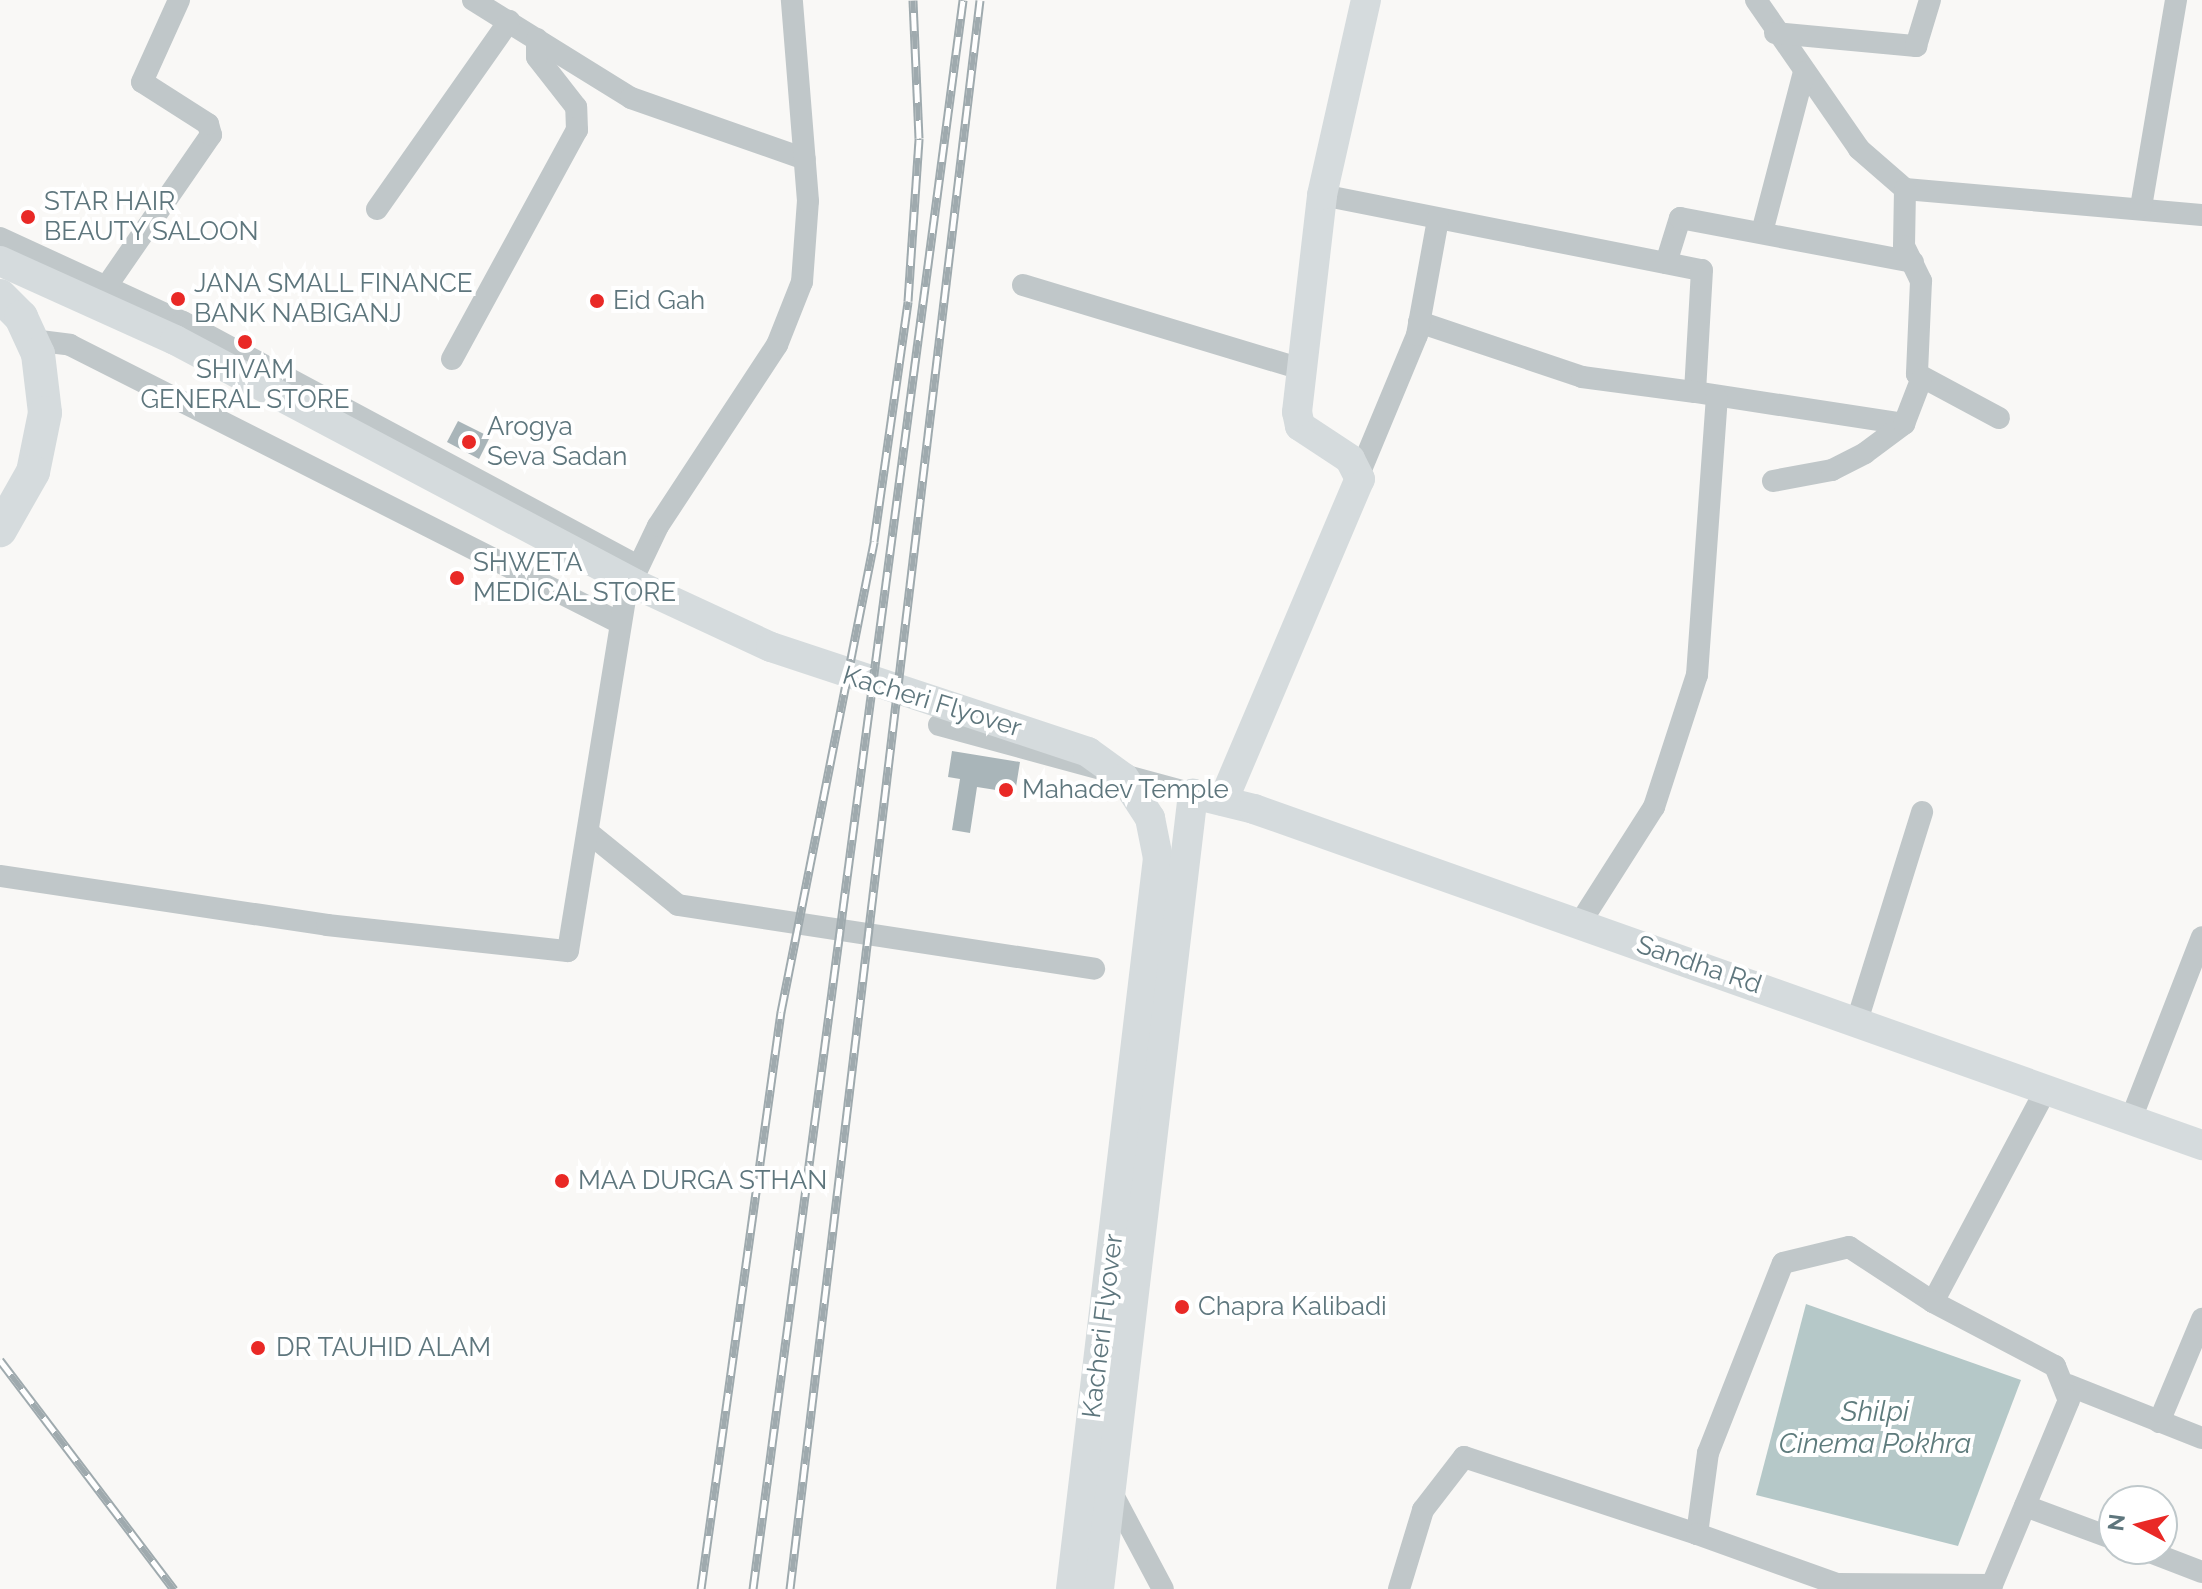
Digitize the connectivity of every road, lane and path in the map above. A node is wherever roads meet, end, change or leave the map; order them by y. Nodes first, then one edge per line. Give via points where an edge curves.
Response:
1 (179, 0) edge
2 (473, 0) edge
3 (792, 0) edge
4 (1366, 0) edge
5 (1756, 0) edge
6 (1930, 0) edge
7 (2176, 0) edge
8 (509, 21) junction
9 (1775, 33) junction
10 (537, 39) junction
11 (1804, 72) junction
12 (805, 159) junction
13 (1905, 189) junction
14 (1322, 195) junction
15 (2141, 207) junction
16 (377, 209) dead end
17 (2202, 215) edge
18 (1438, 219) junction
19 (1762, 232) junction
20 (0, 238) edge
21 (0, 261) edge
22 (1913, 262) junction
23 (1666, 263) junction
24 (1023, 285) dead end
25 (106, 287) junction
26 (0, 296) edge
27 (1419, 322) junction
28 (32, 340) junction
29 (452, 359) dead end
30 (1301, 369) junction
31 (1921, 380) junction
32 (1695, 392) junction
33 (1717, 399) junction
34 (1999, 418) dead end
35 (1904, 424) junction
36 (1360, 472) junction
37 (1773, 481) dead end
38 (0, 530) edge
39 (638, 566) junction
40 (620, 623) junction
41 (939, 725) dead end
42 (1193, 794) junction
43 (1223, 801) junction
44 (1922, 812) dead end
45 (589, 833) junction
46 (0, 876) edge
47 (1580, 923) junction
48 (2202, 937) edge
49 (1094, 969) dead end
50 (1857, 1021) junction
51 (2047, 1088) junction
52 (2131, 1119) junction
53 (2202, 1145) edge
54 (1933, 1302) junction
55 (2202, 1319) edge
56 (2068, 1385) junction
57 (2159, 1422) junction
58 (2202, 1438) edge
59 (1114, 1497) junction
60 (2025, 1506) junction
61 (2098, 1533) edge
62 (1697, 1534) junction
63 (2178, 1563) edge
64 (2202, 1572) edge
65 (1836, 1586) edge
66 (1071, 1589) edge
67 (1099, 1589) edge
68 (1163, 1589) edge
69 (1399, 1589) edge

1 - 25 street via 141,78 208,124 211,135
2 - 8 street
3 - 12 street
4 - 14 street
5 - 9 street
6 - 9 street via 1916,46
7 - 15 street
8 - 10 street
8 - 16 street
9 - 11 street
10 - 12 street via 631,98
10 - 29 street via 537,57 576,107 577,130
11 - 13 street via 1859,149
11 - 19 street
12 - 39 street via 808,248 793,313
13 - 15 street
13 - 22 street via 1903,239
14 - 18 street
14 - 30 street
15 - 17 street
18 - 23 street
18 - 27 street
19 - 22 street
19 - 23 street via 1680,218
20 - 25 street
21 - 66 street, Kacheri Flyover via 175,340 635,584 771,647 1088,752 1124,778 1150,818 1158,858
22 - 31 street via 1921,281 1915,369
23 - 32 street via 1702,270
24 - 30 street
25 - 39 street
26 - 28 main road
27 - 32 street via 1582,377
27 - 36 street
28 - 38 main road via 42,368 43,437
28 - 40 street via 70,345
30 - 36 street via 1300,426
31 - 34 street
31 - 35 street
32 - 33 street
33 - 35 street
33 - 47 street via 1697,675 1654,807
35 - 37 street via 1832,470
36 - 43 street
39 - 40 street
40 - 45 street
41 - 42 street
42 - 43 street, Sandha Rd
42 - 59 street
43 - 47 street, Sandha Rd
44 - 50 street
45 - 46 street via 574,939 561,953
45 - 49 street via 678,905
47 - 50 street, Sandha Rd
48 - 52 street
50 - 51 street, Sandha Rd
51 - 52 street, Sandha Rd
51 - 54 street
52 - 53 street, Sandha Rd
54 - 56 street via 2055,1366
54 - 62 street via 1849,1247 1783,1263 1708,1453
55 - 57 street
56 - 57 street
56 - 60 street via 2063,1418
57 - 58 street
59 - 67 street
59 - 68 street
60 - 61 street
60 - 65 street via 1992,1585
62 - 65 street
62 - 69 street via 1464,1457 1423,1510
63 - 64 street

